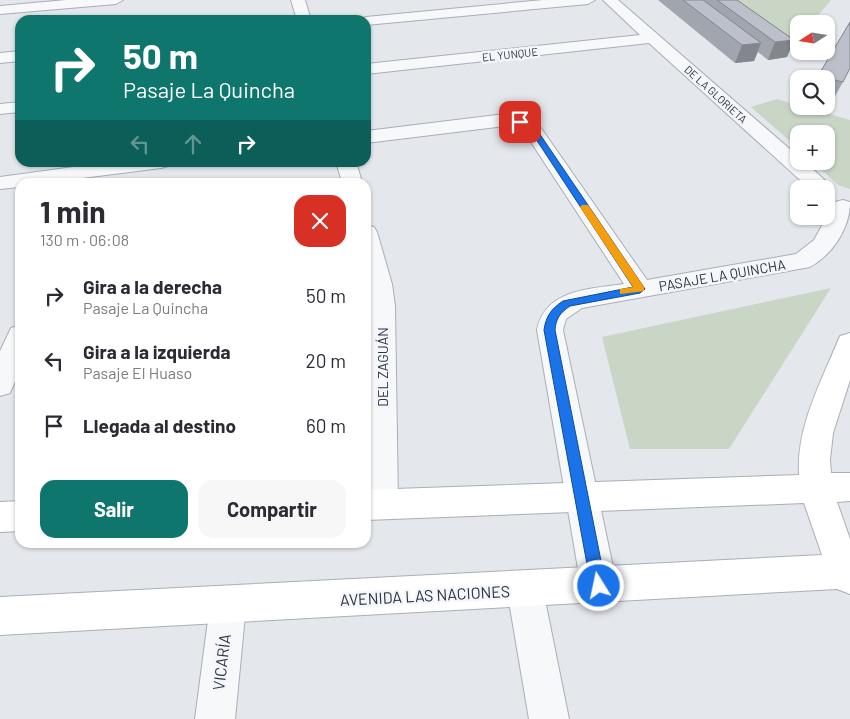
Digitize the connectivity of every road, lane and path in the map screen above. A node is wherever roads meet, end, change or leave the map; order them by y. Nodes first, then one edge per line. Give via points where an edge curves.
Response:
1 (116, 0) edge
2 (298, 0) edge
3 (588, 0) edge
4 (610, 0) edge
5 (0, 10) edge
6 (302, 15) edge
7 (371, 21) edge
8 (653, 38) junction
9 (15, 56) edge
10 (0, 58) edge
11 (371, 68) edge
12 (15, 108) edge
13 (0, 109) edge
14 (371, 136) edge
15 (123, 167) edge
16 (38, 178) edge
17 (812, 180) edge
18 (15, 181) edge
19 (0, 183) edge
20 (840, 203) edge
21 (371, 251) edge
22 (640, 289) junction
23 (850, 343) edge
24 (15, 348) edge
25 (0, 385) edge
26 (850, 487) edge
27 (816, 490) junction
28 (583, 498) junction
29 (374, 505) edge
30 (15, 516) edge
31 (0, 517) edge
32 (849, 573) edge
33 (599, 586) junction
34 (525, 590) junction
35 (228, 605) junction
36 (0, 616) edge
37 (214, 719) edge
38 (549, 719) edge

1 - 5 street
2 - 6 street
3 - 7 street
4 - 8 street, DE LA GLORIETA
8 - 11 street, EL YUNQUE
8 - 17 street, DE LA GLORIETA
9 - 10 street
12 - 13 street
14 - 22 street via 498,121 520,122 534,132
15 - 16 street
18 - 19 street
20 - 22 street, PASAJE LA QUINCHA via 823,246 802,261
21 - 29 street, DEL ZAGUÁN via 382,306
22 - 28 street, PASAJE LA QUINCHA via 567,303 551,319 550,330
23 - 27 street via 819,433 814,459
24 - 25 street
26 - 27 street
27 - 28 street
27 - 32 street
28 - 29 street
28 - 33 street, PASAJE LA QUINCHA
30 - 31 street
32 - 33 street, AVENIDA LAS NACIONES
33 - 34 street, AVENIDA LAS NACIONES
34 - 35 street, AVENIDA LAS NACIONES
34 - 38 street
35 - 36 street, AVENIDA LAS NACIONES
35 - 37 street, VICARÍA

